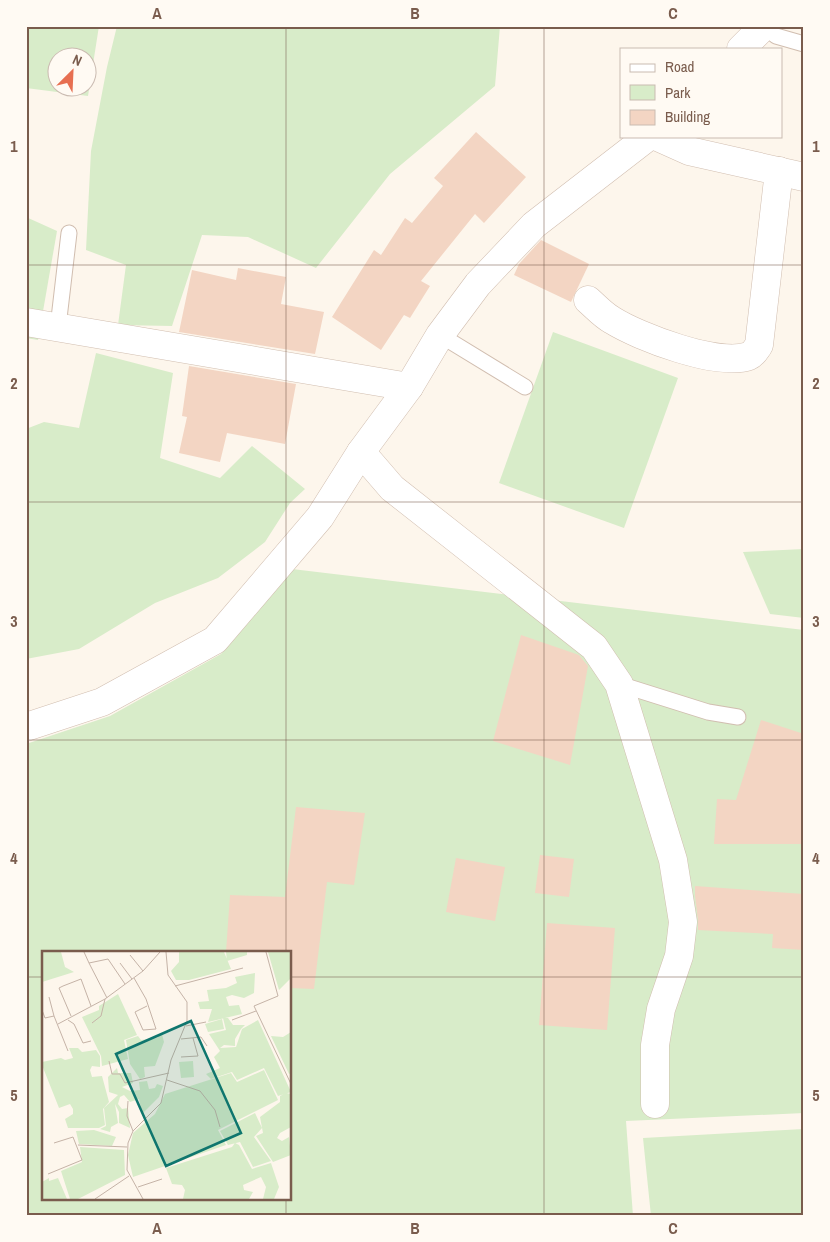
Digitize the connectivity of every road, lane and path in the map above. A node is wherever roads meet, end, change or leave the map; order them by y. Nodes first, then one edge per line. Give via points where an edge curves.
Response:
1 (764, 26) edge
2 (804, 44) edge
3 (742, 48) edge
4 (646, 138) edge
5 (660, 138) edge
6 (791, 174) edge
7 (69, 234) dead end
8 (588, 300) dead end
9 (26, 322) edge
10 (58, 328) junction
11 (440, 335) junction
12 (409, 387) junction
13 (525, 387) dead end
14 (361, 452) junction
15 (619, 684) junction
16 (738, 717) dead end
17 (26, 726) edge
18 (655, 1104) dead end

1 - 2 lane via 776,36
1 - 3 street
4 - 11 street via 534,224 478,284
5 - 6 street via 689,151
6 - 8 street via 759,345 750,356 732,358 684,351 611,320
7 - 10 lane
9 - 10 street
10 - 12 street
11 - 12 street
11 - 13 lane
12 - 14 street
14 - 15 street via 392,488 594,647
14 - 17 street via 320,517 215,640 102,702
15 - 16 lane via 708,712
15 - 18 street via 673,860 683,922 679,956 661,1009 655,1045

